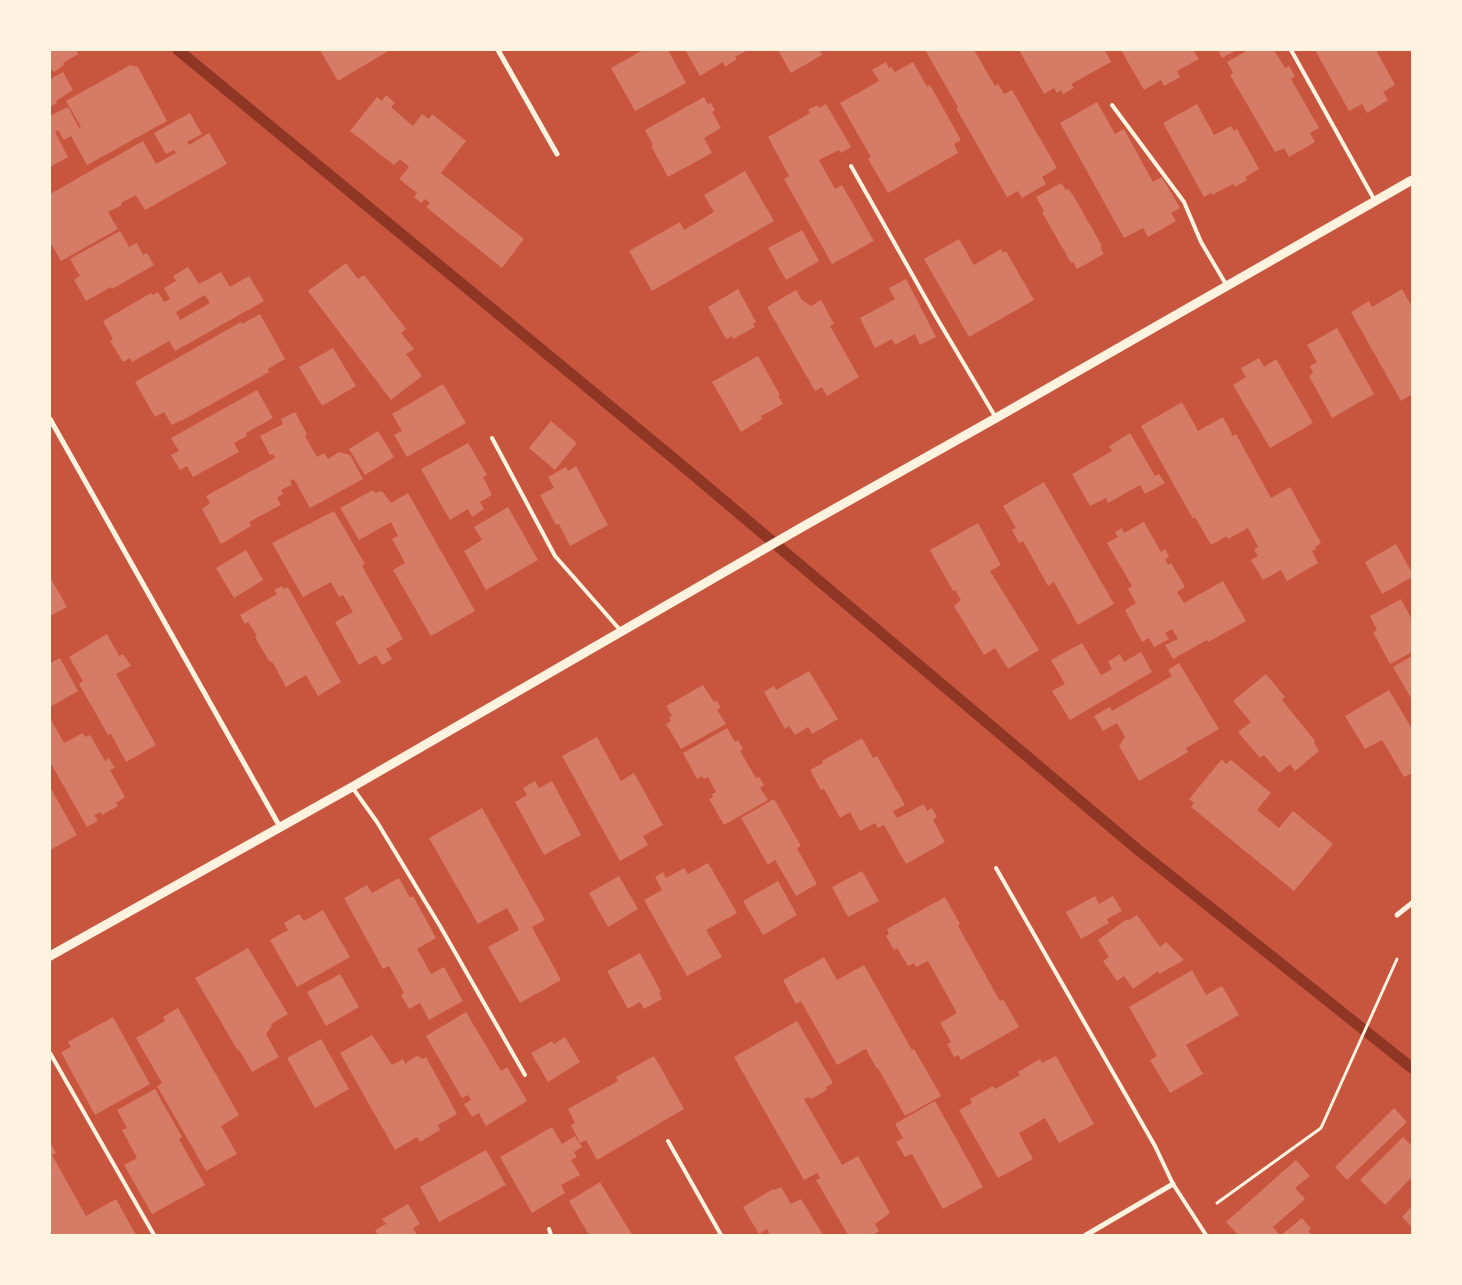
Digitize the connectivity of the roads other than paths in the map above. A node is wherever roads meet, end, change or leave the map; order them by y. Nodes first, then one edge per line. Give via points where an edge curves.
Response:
1 (498, 50) edge
2 (1291, 50) edge
3 (1112, 105) dead end
4 (557, 154) dead end
5 (852, 166) dead end
6 (1412, 180) edge
7 (1375, 201) junction
8 (1227, 286) junction
9 (996, 418) junction
10 (50, 419) edge
11 (492, 438) dead end
12 (622, 632) junction
13 (352, 787) junction
14 (280, 827) junction
15 (996, 868) dead end
16 (1412, 903) edge
17 (1397, 915) dead end
18 (50, 956) edge
19 (50, 1053) edge
20 (525, 1075) dead end
21 (668, 1141) dead end
22 (1173, 1184) junction
23 (549, 1229) dead end
24 (154, 1235) edge
25 (551, 1235) edge
26 (721, 1235) edge
27 (1086, 1235) edge
28 (1206, 1235) edge

1 - 4 street
2 - 7 lane
3 - 8 lane via 1184,202 1201,242
5 - 9 lane
6 - 7 street
7 - 8 street
8 - 9 street
9 - 12 street
10 - 14 street
11 - 12 lane via 555,556
12 - 13 street
13 - 14 street
13 - 20 lane via 440,926
14 - 18 street
15 - 22 lane via 1150,1137
16 - 17 street
19 - 24 lane
21 - 26 lane
22 - 27 street
22 - 28 lane
23 - 25 lane

